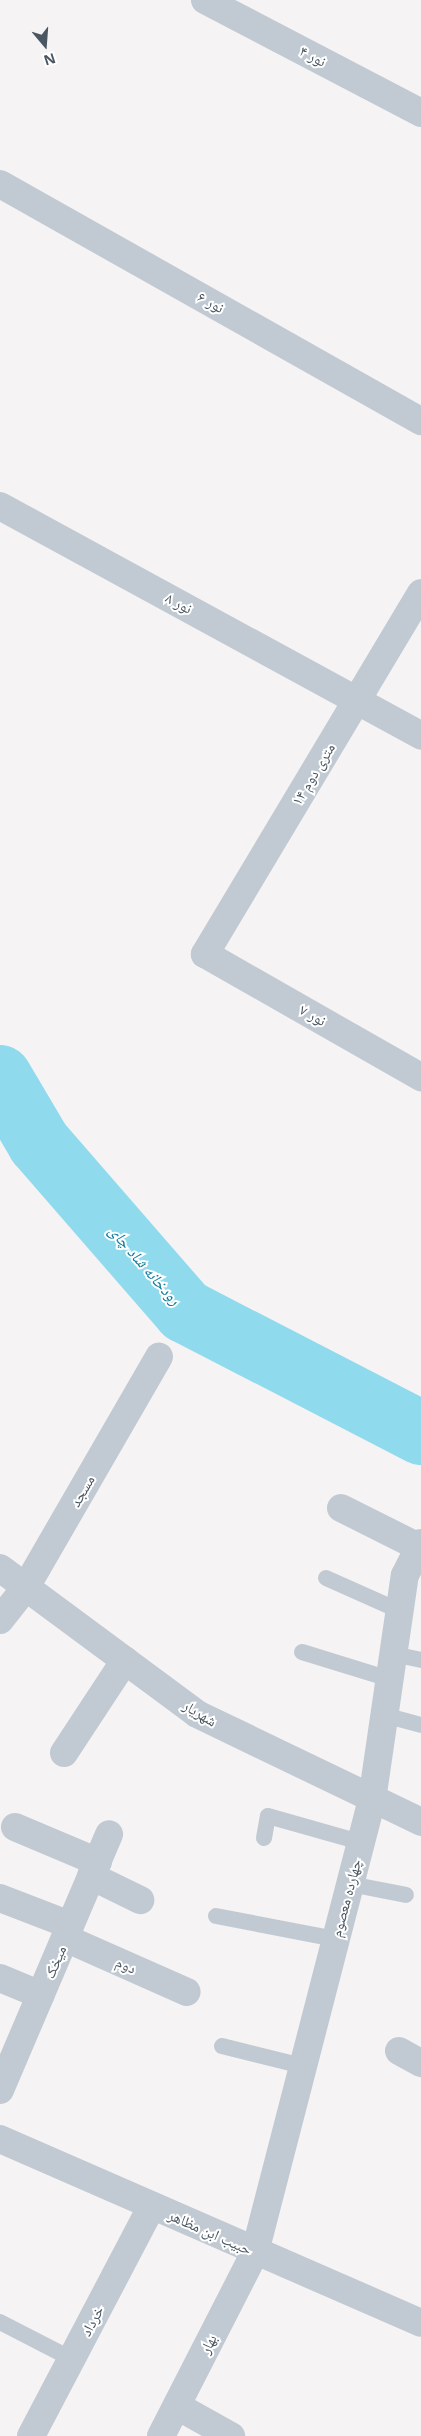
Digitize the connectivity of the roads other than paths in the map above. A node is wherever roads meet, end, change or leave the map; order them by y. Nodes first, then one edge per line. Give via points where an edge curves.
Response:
1 (205, 0) edge
2 (421, 113) edge
3 (0, 184) edge
4 (421, 421) edge
5 (0, 506) edge
6 (421, 593) edge
7 (358, 699) junction
8 (421, 736) edge
9 (205, 954) joint
10 (421, 1077) edge
11 (159, 1357) dead end
12 (341, 1508) dead end
13 (420, 1545) edge
14 (0, 1568) edge
15 (326, 1578) dead end
16 (413, 1578) edge
17 (26, 1587) junction
18 (400, 1611) junction
19 (0, 1620) edge
20 (302, 1652) dead end
21 (125, 1660) junction
22 (421, 1660) edge
23 (392, 1666) junction
24 (384, 1715) junction
25 (421, 1725) edge
26 (64, 1753) dead end
27 (372, 1800) junction
28 (421, 1822) edge
29 (15, 1827) dead end
30 (110, 1834) dead end
31 (264, 1838) dead end
32 (360, 1842) junction
33 (94, 1869) junction
34 (350, 1884) junction
35 (406, 1895) dead end
36 (0, 1898) edge
37 (140, 1900) dead end
38 (216, 1916) dead end
39 (68, 1932) junction
40 (335, 1939) junction
41 (0, 1978) edge
42 (187, 1992) dead end
43 (41, 1995) junction
44 (222, 2046) dead end
45 (303, 2066) junction
46 (0, 2090) edge
47 (0, 2140) edge
48 (152, 2206) junction
49 (255, 2252) junction
50 (0, 2322) edge
51 (421, 2324) edge
52 (72, 2359) junction
53 (177, 2406) junction
54 (31, 2436) edge
55 (162, 2436) edge
56 (231, 2436) edge

1 - 2 street, نور ۴
3 - 4 street, نور ۶
5 - 7 street, نور ۸
6 - 7 street, ۱۴ متری دوم
7 - 8 street, نور ۸
7 - 9 street, ۱۴ متری دوم
9 - 10 street, نور ۷
11 - 17 street, مسجد
12 - 13 street
13 - 16 street, چهارده معصوم
14 - 17 street, شهریار
15 - 18 lane
16 - 18 street, چهارده معصوم
17 - 19 street, مسجد
17 - 21 street, شهریار
18 - 23 street, چهارده معصوم
20 - 23 lane
21 - 26 street
21 - 27 street, شهریار via 197,1714
22 - 23 lane
23 - 24 street, چهارده معصوم
24 - 25 lane
24 - 27 street, چهارده معصوم
27 - 28 street, شهریار
27 - 32 street, چهارده معصوم
29 - 33 street
30 - 33 street, میخک
31 - 32 lane via 268,1816
32 - 34 street, چهارده معصوم
33 - 37 street
33 - 39 street, میخک
34 - 35 lane
34 - 40 street, چهارده معصوم
36 - 39 street, دوم
38 - 40 lane
39 - 42 street, دوم
39 - 43 street, میخک
40 - 45 street, چهارده معصوم
41 - 43 street
43 - 46 street, میخک
44 - 45 lane
45 - 49 street, چهارده معصوم
47 - 48 street, حبیب ابن مظاهر
48 - 49 street, حبیب ابن مظاهر
48 - 52 street, خرداد
49 - 51 street, حبیب ابن مظاهر
49 - 53 street, بهار
50 - 52 lane
52 - 54 street, خرداد
53 - 55 street, بهار
53 - 56 street

